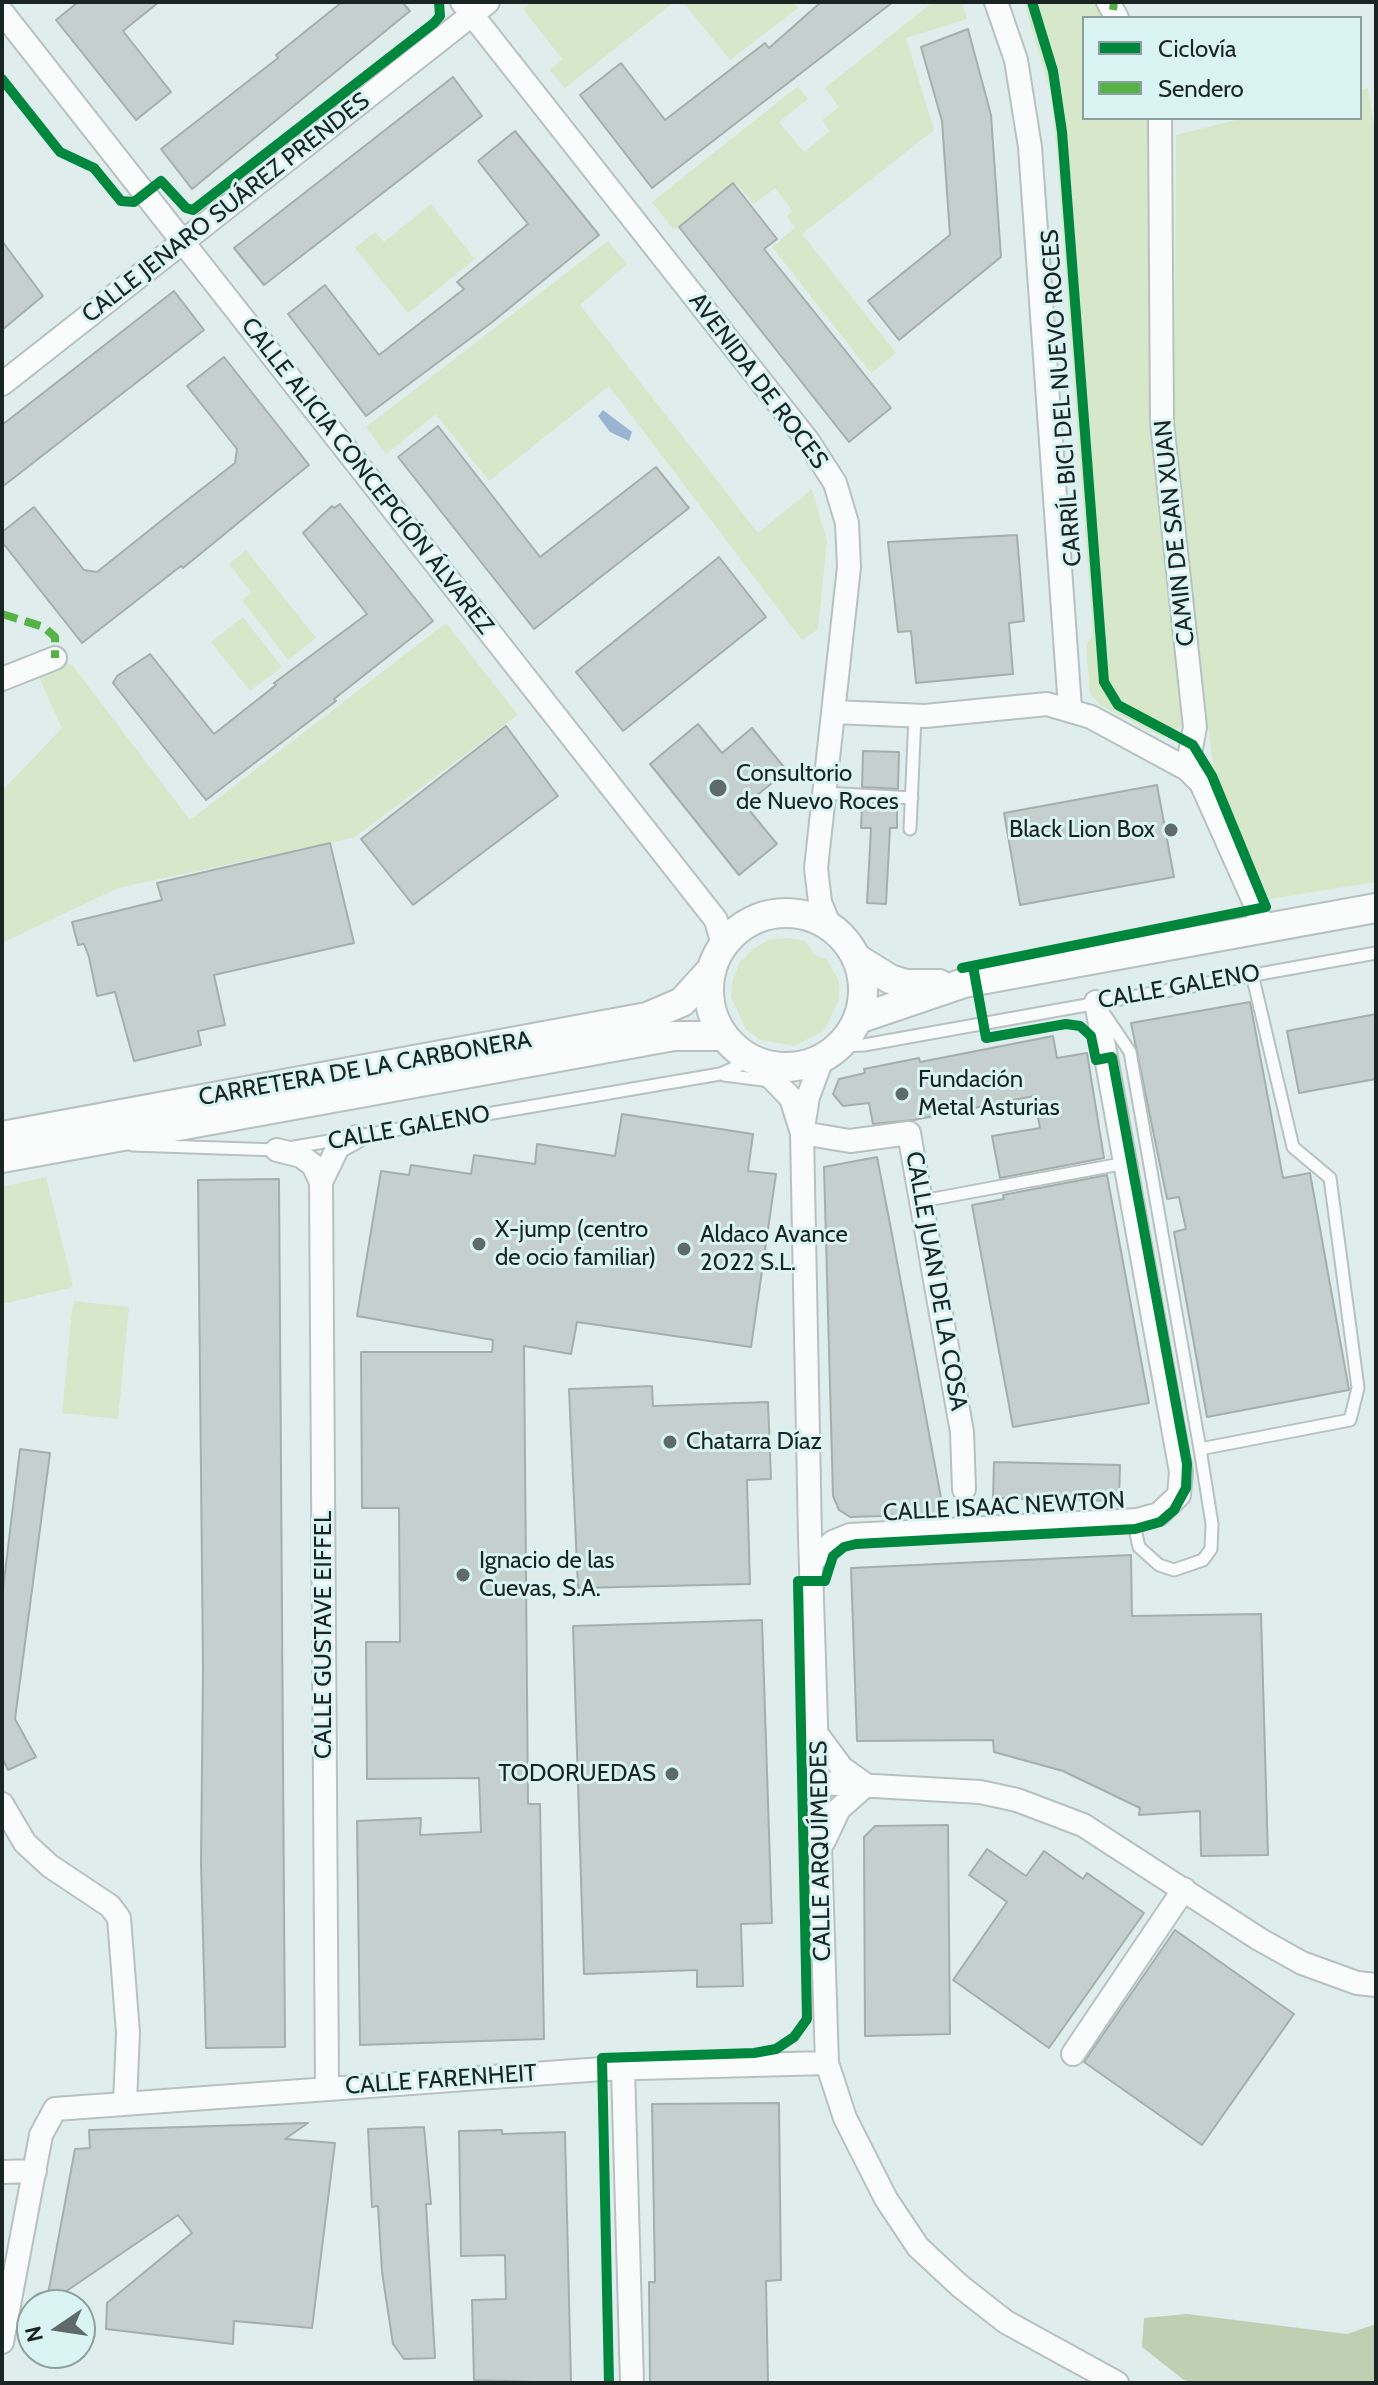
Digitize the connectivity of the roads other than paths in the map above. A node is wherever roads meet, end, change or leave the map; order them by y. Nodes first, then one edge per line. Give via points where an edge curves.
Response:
1 (996, 2) edge
2 (474, 6) edge
3 (2, 12) edge
4 (1160, 120) edge
5 (183, 242) junction
6 (2, 384) edge
7 (55, 658) dead end
8 (2, 679) edge
9 (1070, 708) junction
10 (834, 712) junction
11 (915, 716) junction
12 (1187, 769) junction
13 (824, 793) junction
14 (912, 798) junction
15 (910, 829) dead end
16 (1376, 908) edge
17 (830, 927) junction
18 (1262, 929) junction
19 (1376, 953) edge
20 (717, 957) junction
21 (856, 958) junction
22 (1252, 974) junction
23 (964, 983) junction
24 (1096, 1002) junction
25 (858, 1019) junction
26 (723, 1036) junction
27 (831, 1053) junction
28 (762, 1068) junction
29 (720, 1074) junction
30 (802, 1133) junction
31 (2, 1136) edge
32 (356, 1137) junction
33 (95, 1141) junction
34 (277, 1150) junction
35 (2, 1158) edge
36 (1126, 1163) junction
37 (321, 1182) junction
38 (922, 1201) junction
39 (1200, 1449) junction
40 (964, 1489) dead end
41 (809, 1505) junction
42 (1133, 1520) junction
43 (850, 1535) junction
44 (811, 1562) junction
45 (819, 1737) junction
46 (821, 1783) junction
47 (866, 1785) junction
48 (2, 1804) edge
49 (821, 1847) junction
50 (1184, 1889) junction
51 (1376, 1985) edge
52 (1073, 2054) dead end
53 (827, 2063) junction
54 (623, 2069) junction
55 (327, 2088) junction
56 (125, 2103) junction
57 (35, 2171) junction
58 (2, 2172) edge
59 (2, 2342) edge
60 (1109, 2381) edge
61 (632, 2383) edge

1 - 9 street via 1016,60 1030,147
2 - 5 street, CALLE JENARO SUÁREZ PRENDES
2 - 10 street, AVENIDA DE ROCES via 835,483 847,523 849,567
3 - 5 street, CALLE ALICIA CONCEPCIÓN ÁLVAREZ
4 - 12 street, CAMIN DE SAN XUAN via 1162,423 1195,727
5 - 6 street, CALLE JENARO SUÁREZ PRENDES
5 - 20 street, CALLE ALICIA CONCEPCIÓN ÁLVAREZ via 716,920
7 - 8 street
9 - 11 street via 1019,705
9 - 12 street
10 - 11 street
10 - 13 street, AVENIDA DE ROCES
11 - 14 lane
12 - 18 street via 1211,799
13 - 14 lane
13 - 17 street, AVENIDA DE ROCES via 816,886
14 - 15 lane
16 - 18 street
17 - 20 street via 803,915 773,914 745,925
17 - 21 street
18 - 23 street
19 - 22 lane, CALLE GALENO
20 - 26 street via 709,992
20 - 31 street, CARRETERA DE LA CARBONERA via 682,1002 647,1017
21 - 23 street via 906,984
21 - 25 street via 863,988
22 - 24 lane, CALLE GALENO
22 - 39 lane via 1293,1147 1330,1178 1358,1388 1350,1420
23 - 25 street
24 - 27 lane, CALLE GALENO
24 - 36 street, CALLE ISAAC NEWTON
24 - 39 lane via 1130,1052
25 - 27 street
26 - 28 street
26 - 33 street, CARRETERA DE LA CARBONERA via 674,1036
27 - 28 street via 799,1067
27 - 30 street via 808,1097
28 - 29 lane, CALLE GALENO
28 - 29 lane, CALLE GALENO
28 - 30 street, CALLE ARQUÍMEDES via 791,1098
29 - 32 lane, CALLE GALENO
30 - 38 street, CALLE JUAN DE LA COSA via 850,1141 909,1133
30 - 41 street, CALLE ARQUÍMEDES
32 - 34 lane, CALLE GALENO
32 - 37 street, CALLE GUSTAVE EIFFEL via 338,1147
33 - 34 lane, CALLE GALENO
33 - 35 street, CARRETERA DE LA CARBONERA
34 - 37 street via 301,1156 313,1165
36 - 38 lane
36 - 42 street, CALLE ISAAC NEWTON via 1181,1472 1179,1495 1159,1514
37 - 55 street, CALLE GUSTAVE EIFFEL
38 - 40 street, CALLE JUAN DE LA COSA via 962,1432
39 - 42 lane via 1212,1524 1211,1549 1203,1560 1174,1570 1159,1565 1139,1547
41 - 43 street, CALLE ISAAC NEWTON via 822,1520
41 - 44 street, CALLE ARQUÍMEDES
42 - 43 street, CALLE ISAAC NEWTON
43 - 44 street, CALLE ISAAC NEWTON
44 - 45 street, CALLE ARQUÍMEDES
45 - 46 street, CALLE ARQUÍMEDES
45 - 47 street via 842,1768
46 - 47 street
46 - 49 street, CALLE ARQUÍMEDES
47 - 49 street via 839,1809
47 - 50 street via 980,1792 1017,1800 1083,1825
48 - 56 street via 25,1843 119,1918 128,2033
49 - 53 street, CALLE ARQUÍMEDES
50 - 51 street via 1302,1963
50 - 52 street
53 - 54 street, CALLE FARENHEIT
53 - 60 street, CALLE ARQUÍMEDES via 845,2118 886,2199 918,2247 1006,2322
54 - 55 street, CALLE FARENHEIT
54 - 61 street
55 - 56 street, CALLE FARENHEIT
56 - 57 street, CALLE FARENHEIT via 55,2109 41,2135
57 - 58 street
57 - 59 street

